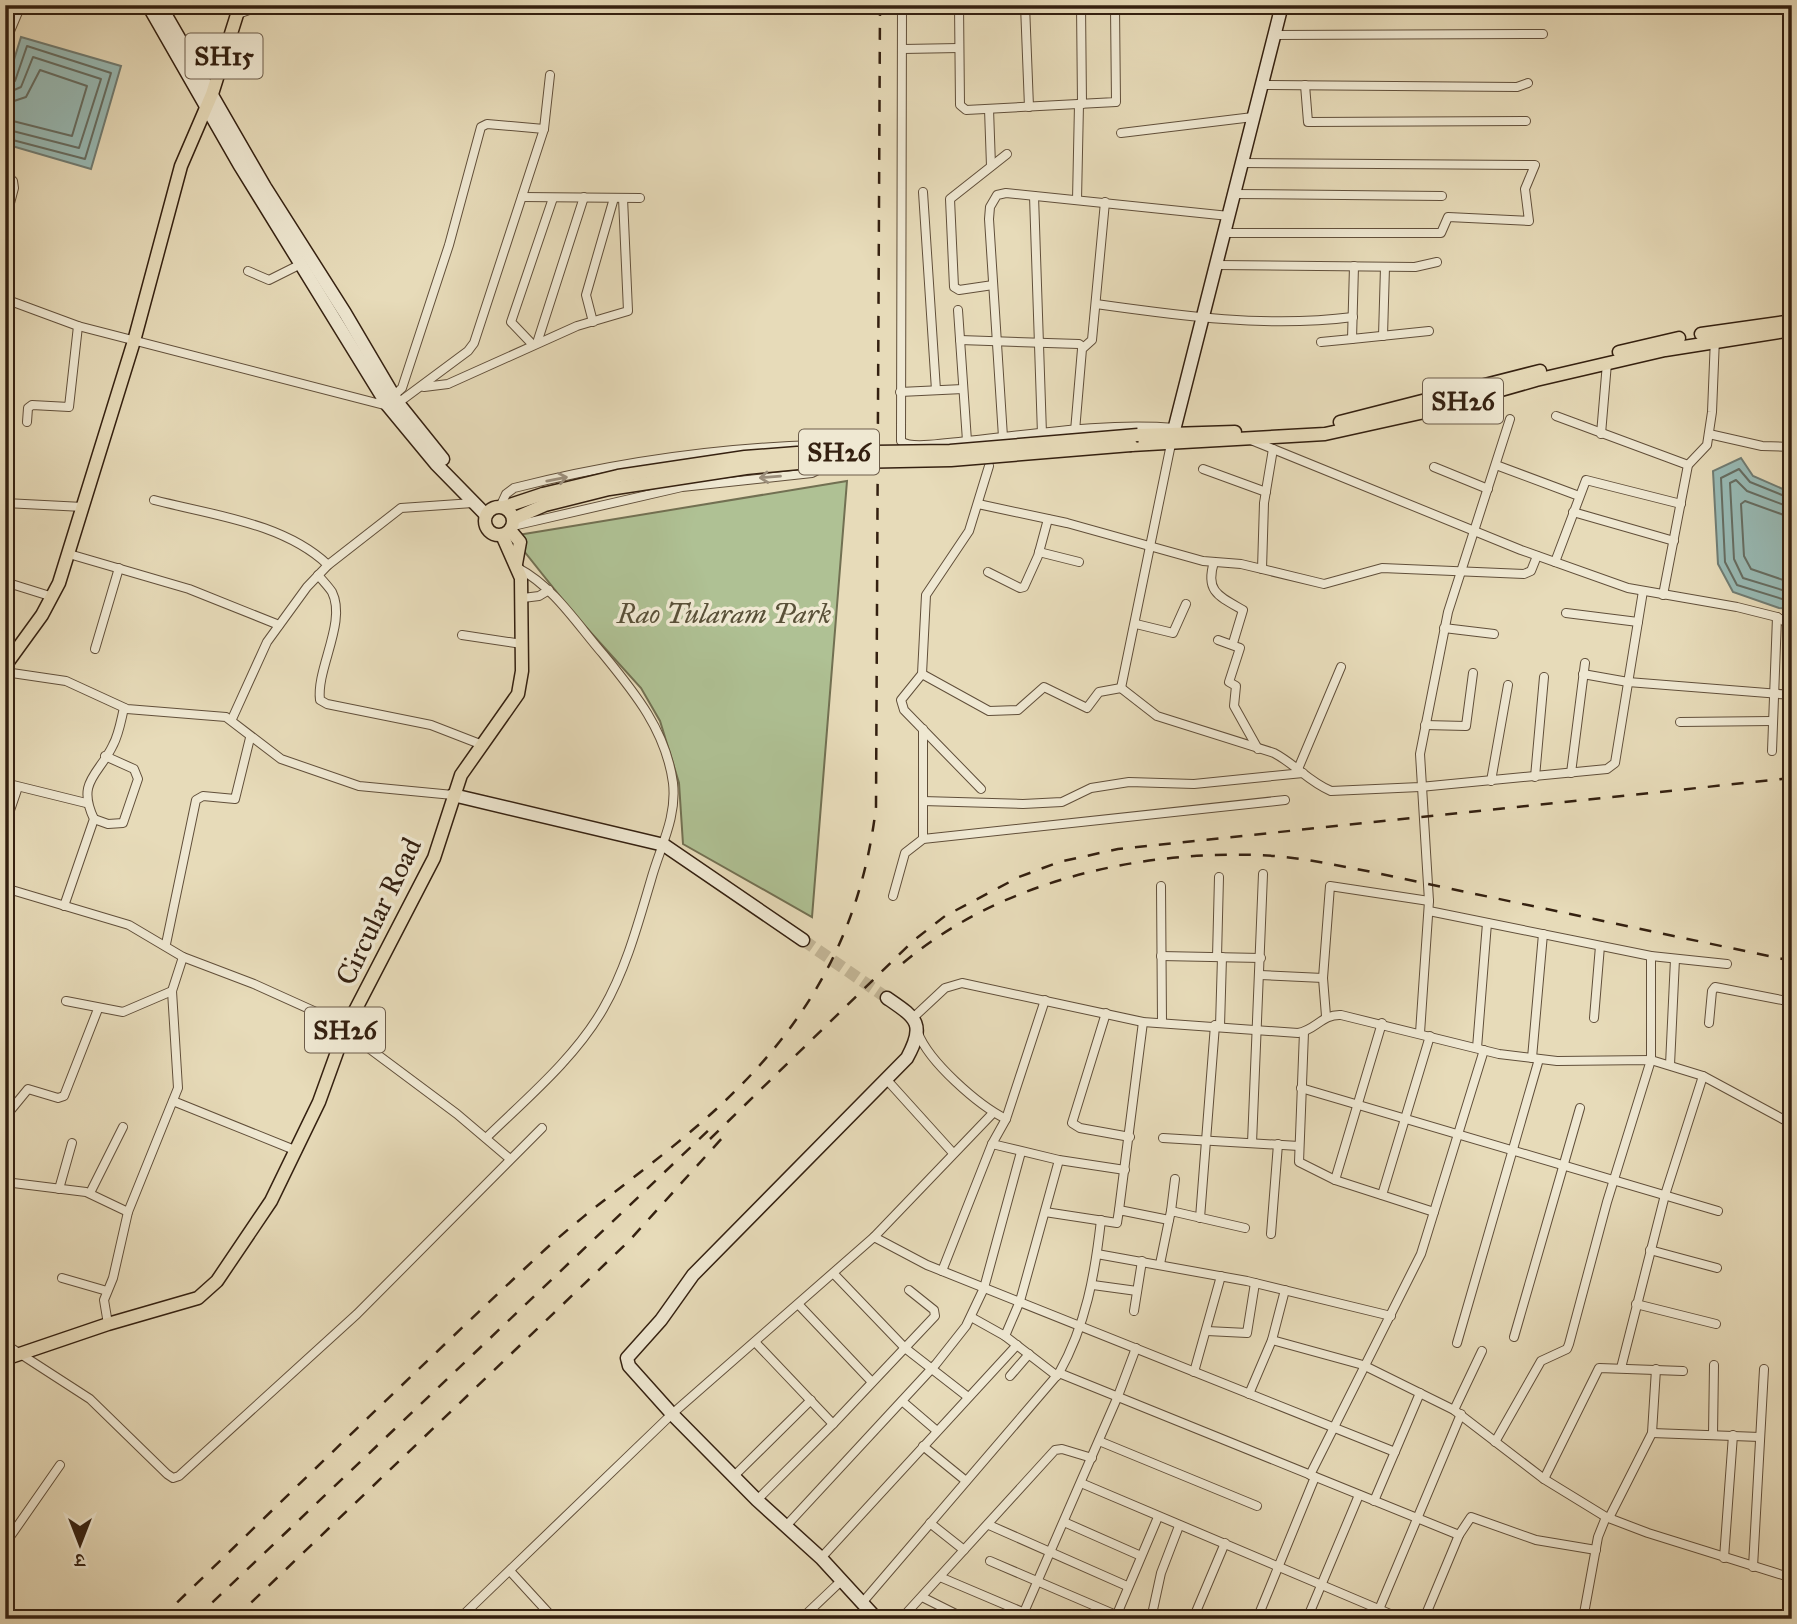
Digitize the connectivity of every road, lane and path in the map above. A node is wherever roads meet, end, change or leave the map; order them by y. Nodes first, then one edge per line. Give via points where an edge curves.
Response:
1 (21, 5) edge
2 (148, 5) edge
3 (160, 5) edge
4 (263, 5) edge
5 (902, 5) edge
6 (959, 5) edge
7 (1026, 5) edge
8 (1081, 5) edge
9 (1282, 5) edge
10 (1115, 8) dead end
11 (239, 9) edge
12 (1543, 34) dead end
13 (1273, 35) junction
14 (5, 43) edge
15 (958, 48) junction
16 (903, 49) junction
17 (550, 75) dead end
18 (1528, 83) dead end
19 (1261, 85) junction
20 (1305, 85) junction
21 (212, 94) junction
22 (1080, 104) junction
23 (206, 106) junction
24 (1028, 107) junction
25 (989, 108) junction
26 (1253, 117) junction
27 (1526, 121) dead end
28 (544, 129) junction
29 (1121, 133) dead end
30 (1007, 154) dead end
31 (1242, 163) junction
32 (991, 166) junction
33 (5, 174) edge
34 (23, 177) dead end
35 (13, 181) junction
36 (923, 192) dead end
37 (1234, 194) junction
38 (1442, 195) dead end
39 (1034, 196) junction
40 (522, 197) junction
41 (584, 197) junction
42 (553, 198) junction
43 (618, 198) junction
44 (640, 198) dead end
45 (1077, 200) junction
46 (1105, 202) junction
47 (1229, 216) junction
48 (5, 222) edge
49 (1225, 233) junction
50 (1437, 262) dead end
51 (301, 264) junction
52 (1217, 265) junction
53 (1354, 266) junction
54 (1385, 267) junction
55 (248, 271) dead end
56 (993, 285) junction
57 (5, 299) edge
58 (1096, 304) junction
59 (958, 310) dead end
60 (1353, 317) junction
61 (1203, 319) junction
62 (1792, 321) edge
63 (593, 322) junction
64 (78, 326) junction
65 (1792, 330) edge
66 (1429, 331) dead end
67 (1383, 336) junction
68 (1715, 336) junction
69 (996, 339) junction
70 (1352, 339) junction
71 (960, 340) junction
72 (1040, 340) junction
73 (134, 341) junction
74 (1321, 342) dead end
75 (535, 344) junction
76 (1083, 347) junction
77 (1607, 363) junction
78 (422, 387) junction
79 (963, 389) junction
80 (936, 390) junction
81 (900, 392) junction
82 (391, 401) junction
83 (1556, 416) dead end
84 (1510, 419) dead end
85 (27, 422) dead end
86 (1075, 431) junction
87 (1232, 432) junction
88 (1042, 434) junction
89 (1601, 434) junction
90 (1709, 434) junction
91 (1173, 436) junction
92 (1003, 438) junction
93 (1250, 439) junction
94 (967, 441) junction
95 (1792, 447) edge
96 (1273, 449) junction
97 (1496, 465) junction
98 (989, 466) dead end
99 (1688, 466) junction
100 (1434, 467) dead end
101 (1203, 469) dead end
102 (1488, 489) junction
103 (1266, 492) junction
104 (1579, 496) junction
105 (154, 500) dead end
106 (544, 500) junction
107 (5, 503) edge
108 (473, 503) junction
109 (978, 504) junction
110 (1681, 504) junction
111 (83, 507) junction
112 (495, 510) junction
113 (1573, 512) junction
114 (1048, 519) junction
115 (509, 528) junction
116 (1476, 530) junction
117 (1674, 541) junction
118 (1152, 547) junction
119 (1040, 552) junction
120 (69, 554) junction
121 (1537, 556) junction
122 (1079, 562) dead end
123 (1214, 562) junction
124 (1555, 562) junction
125 (328, 565) junction
126 (517, 566) junction
127 (119, 568) junction
128 (1262, 569) junction
129 (1462, 570) junction
130 (988, 572) dead end
131 (318, 575) junction
132 (5, 582) edge
133 (549, 590) junction
134 (1643, 591) junction
135 (1663, 595) junction
136 (53, 597) junction
137 (523, 598) junction
138 (1186, 604) dead end
139 (1566, 613) dead end
140 (1777, 617) junction
141 (1638, 622) junction
142 (1136, 624) junction
143 (279, 625) junction
144 (1792, 626) edge
145 (1444, 628) junction
146 (1494, 634) dead end
147 (462, 635) dead end
148 (1218, 640) dead end
149 (1233, 643) junction
150 (523, 645) junction
151 (95, 649) dead end
152 (1585, 663) dead end
153 (5, 666) edge
154 (1341, 667) dead end
155 (5, 673) edge
156 (1473, 673) dead end
157 (922, 674) junction
158 (1583, 674) junction
159 (1544, 677) dead end
160 (1628, 682) junction
161 (1508, 685) dead end
162 (1121, 688) junction
163 (1772, 692) junction
164 (1792, 695) edge
165 (124, 708) junction
166 (232, 719) junction
167 (1772, 721) junction
168 (1680, 722) dead end
169 (1425, 725) junction
170 (923, 729) junction
171 (250, 737) junction
172 (480, 744) junction
173 (1258, 749) junction
174 (1772, 751) dead end
175 (105, 756) junction
176 (1301, 771) junction
177 (1571, 773) junction
178 (1535, 776) junction
179 (1491, 780) junction
180 (5, 783) edge
181 (18, 788) junction
182 (1420, 788) junction
183 (981, 789) dead end
184 (453, 795) junction
185 (1285, 800) dead end
186 (923, 801) junction
187 (86, 803) junction
188 (94, 819) junction
189 (5, 825) edge
190 (923, 839) junction
191 (664, 845) junction
192 (1263, 874) dead end
193 (1219, 877) dead end
194 (1161, 886) dead end
195 (5, 888) edge
196 (893, 896) dead end
197 (1429, 901) junction
198 (64, 906) junction
199 (1429, 911) junction
200 (1487, 923) junction
201 (1543, 934) junction
202 (803, 940) tunnel mouth
203 (166, 944) junction
204 (1600, 946) junction
205 (1161, 956) junction
206 (1651, 956) junction
207 (183, 957) junction
208 (1219, 957) junction
209 (1261, 958) junction
210 (1675, 959) junction
211 (1727, 964) dead end
212 (1260, 975) junction
213 (1323, 978) junction
214 (172, 991) junction
215 (887, 998) tunnel mouth
216 (1045, 1000) junction
217 (66, 1001) dead end
218 (1792, 1002) edge
219 (98, 1009) junction
220 (1105, 1013) junction
221 (1326, 1016) junction
222 (914, 1017) junction
223 (1594, 1018) dead end
224 (1143, 1022) junction
225 (1162, 1022) junction
226 (1382, 1023) junction
227 (1709, 1023) dead end
228 (1218, 1026) junction
229 (1257, 1028) junction
230 (345, 1030) junction
231 (1304, 1032) junction
232 (918, 1033) junction
233 (1420, 1033) junction
234 (1430, 1036) junction
235 (1480, 1049) junction
236 (1535, 1058) junction
237 (1651, 1060) junction
238 (1670, 1065) junction
239 (1703, 1076) junction
240 (887, 1080) junction
241 (1301, 1088) junction
242 (173, 1101) junction
243 (1358, 1106) junction
244 (1580, 1108) dead end
245 (993, 1112) junction
246 (5, 1117) edge
247 (1006, 1119) junction
248 (1405, 1120) junction
249 (1792, 1124) edge
250 (123, 1127) dead end
251 (542, 1128) dead end
252 (1459, 1136) junction
253 (1130, 1137) junction
254 (485, 1138) junction
255 (1163, 1138) dead end
256 (1207, 1140) junction
257 (72, 1143) dead end
258 (1252, 1143) junction
259 (992, 1144) junction
260 (1278, 1144) junction
261 (1298, 1146) junction
262 (1511, 1150) junction
263 (297, 1151) junction
264 (1021, 1152) junction
265 (953, 1153) junction
266 (510, 1159) junction
267 (1059, 1160) junction
268 (1561, 1165) junction
269 (1125, 1170) junction
270 (1174, 1179) dead end
271 (1335, 1180) junction
272 (1614, 1180) junction
273 (5, 1182) edge
274 (59, 1189) junction
275 (90, 1193) junction
276 (1382, 1195) junction
277 (1665, 1195) junction
278 (1119, 1210) junction
279 (1718, 1210) dead end
280 (128, 1212) junction
281 (1045, 1212) junction
282 (1434, 1212) junction
283 (1170, 1216) junction
284 (1200, 1218) junction
285 (1101, 1220) junction
286 (1245, 1228) dead end
287 (1271, 1234) dead end
288 (874, 1237) junction
289 (1650, 1250) junction
290 (1097, 1254) junction
291 (1142, 1261) junction
292 (1160, 1265) junction
293 (1717, 1268) dead end
294 (942, 1271) junction
295 (834, 1274) junction
296 (1221, 1276) junction
297 (62, 1278) dead end
298 (1255, 1283) junction
299 (1093, 1285) junction
300 (984, 1288) junction
301 (909, 1290) dead end
302 (1284, 1290) junction
303 (107, 1291) junction
304 (1137, 1291) junction
305 (1020, 1301) junction
306 (1636, 1304) junction
307 (799, 1305) junction
308 (1134, 1311) dead end
309 (1391, 1316) junction
310 (971, 1317) junction
311 (108, 1324) junction
312 (1716, 1324) dead end
313 (1080, 1326) junction
314 (1207, 1331) junction
315 (1005, 1336) junction
316 (1514, 1337) dead end
317 (1272, 1340) junction
318 (755, 1342) junction
319 (1457, 1343) dead end
320 (5, 1344) edge
321 (1017, 1345) junction
322 (905, 1348) junction
323 (1136, 1348) junction
324 (1482, 1351) dead end
325 (1029, 1354) junction
326 (20, 1355) junction
327 (5, 1359) edge
328 (1363, 1365) junction
329 (1714, 1365) dead end
330 (1621, 1367) junction
331 (931, 1369) junction
332 (1656, 1369) junction
333 (1764, 1369) dead end
334 (1683, 1371) dead end
335 (1194, 1372) junction
336 (1058, 1375) junction
337 (1010, 1376) dead end
338 (872, 1382) junction
339 (1420, 1393) junction
340 (1249, 1394) junction
341 (1118, 1396) junction
342 (968, 1397) junction
343 (811, 1400) junction
344 (902, 1401) junction
345 (1457, 1412) junction
346 (672, 1414) junction
347 (834, 1424) junction
348 (1332, 1427) junction
349 (937, 1431) junction
350 (1652, 1433) junction
351 (1713, 1434) junction
352 (1733, 1435) junction
353 (1760, 1437) junction
354 (1099, 1441) junction
355 (1495, 1442) junction
356 (923, 1446) junction
357 (1395, 1452) junction
358 (1092, 1458) junction
359 (60, 1465) dead end
360 (734, 1475) junction
361 (1312, 1476) junction
362 (1544, 1479) junction
363 (966, 1481) junction
364 (1081, 1483) junction
365 (1359, 1495) junction
366 (757, 1500) junction
367 (1374, 1501) junction
368 (1257, 1506) dead end
369 (1158, 1517) junction
370 (1607, 1517) junction
371 (1416, 1518) junction
372 (1064, 1522) junction
373 (930, 1523) junction
374 (989, 1525) junction
375 (786, 1526) junction
376 (1179, 1526) junction
377 (1459, 1535) junction
378 (1225, 1543) junction
379 (5, 1544) edge
380 (1596, 1549) junction
381 (964, 1550) junction
382 (1051, 1552) junction
383 (1141, 1556) junction
384 (821, 1558) junction
385 (1724, 1558) junction
386 (990, 1561) dead end
387 (1280, 1565) junction
388 (1753, 1567) junction
389 (510, 1571) junction
390 (940, 1577) junction
391 (1792, 1578) edge
392 (841, 1581) junction
393 (1036, 1581) junction
394 (1321, 1584) junction
395 (1128, 1586) junction
396 (922, 1597) junction
397 (862, 1603) junction
398 (1379, 1609) junction
399 (1022, 1616) edge
400 (1116, 1617) edge
401 (459, 1619) edge
402 (554, 1619) edge
403 (801, 1619) edge
404 (877, 1619) edge
405 (901, 1619) edge
406 (966, 1619) edge
407 (1039, 1619) edge
408 (1151, 1619) edge
409 (1193, 1619) edge
410 (1257, 1619) edge
411 (1307, 1619) edge
412 (1375, 1619) edge
413 (1402, 1619) edge
414 (1424, 1619) edge
415 (1583, 1619) edge

1 - 14 street
2 - 23 street
3 - 21 street
4 - 11 street
5 - 16 street
6 - 15 street
7 - 24 street
8 - 22 street
9 - 13 street
10 - 22 street via 1117,101
11 - 21 main road, SH15
12 - 13 street
13 - 19 street
15 - 16 street
15 - 25 street via 961,107
16 - 81 street
17 - 28 street
18 - 20 street via 1517,87
19 - 20 street
19 - 26 street
20 - 27 street via 1308,122
21 - 23 main road, SH15
21 - 82 street, SH15
22 - 24 street
22 - 45 street
23 - 51 street, SH15
23 - 73 main road via 181,166
24 - 25 street
25 - 32 street
26 - 29 street
26 - 31 street
28 - 40 street
28 - 82 street via 481,127 445,258 402,388
30 - 32 street
31 - 37 street
31 - 49 street via 1535,165 1525,189 1529,221 1448,217 1441,233
32 - 56 street via 953,195 950,204 954,287
33 - 35 street
34 - 35 street
35 - 48 street
36 - 80 street
37 - 38 street
37 - 47 street
39 - 45 street
39 - 56 street via 1006,193 992,201
39 - 72 street
40 - 42 street
40 - 78 street via 472,347
41 - 42 street
41 - 43 street
41 - 75 street
42 - 75 street via 512,319 514,328
43 - 44 street
43 - 63 street via 586,295
43 - 63 street via 628,311
45 - 46 street
46 - 47 street
46 - 58 street
47 - 49 street
49 - 52 street
50 - 54 street
51 - 55 street via 269,280
51 - 82 street, SH15
52 - 53 street
52 - 61 street
53 - 54 street
53 - 60 street
54 - 67 street
56 - 69 street
57 - 64 street
58 - 61 street
58 - 76 street via 1092,340
59 - 71 street
60 - 61 street via 1322,321
60 - 70 street
61 - 91 street
62 - 68 main road, SH26
63 - 75 street
64 - 73 street
64 - 85 street via 69,407 32,405
65 - 68 main road, SH26
66 - 67 street
67 - 70 street
68 - 77 main road, SH26
68 - 87 main road, SH26 via 1536,372 1326,425
68 - 90 street
69 - 71 street
69 - 72 street
69 - 92 street
70 - 74 street
71 - 79 street
72 - 76 street
72 - 88 street
73 - 82 street
73 - 111 main road
75 - 78 street via 448,384
76 - 86 street
77 - 89 street
77 - 93 main road, SH26 via 1325,434
78 - 82 street
79 - 80 street
79 - 94 street
80 - 81 street
81 - 94 street via 903,443
82 - 108 street, SH15
82 - 112 street, SH15
83 - 89 street
84 - 97 street
86 - 88 street
86 - 91 street
87 - 91 main road, SH26
87 - 93 street
88 - 92 street
89 - 99 street
90 - 95 street via 1762,446
90 - 99 street via 1707,444
91 - 93 main road, SH26
91 - 106 main road, SH26, bridge via 950,451 745,457 654,469
91 - 118 street
92 - 94 street
93 - 96 street
96 - 103 street
96 - 116 street
97 - 102 street
97 - 104 street
98 - 109 street
99 - 110 street
100 - 102 street
101 - 103 street
102 - 116 street
103 - 128 street
104 - 110 street via 1587,480
104 - 113 street
105 - 125 street via 265,529 308,548
106 - 112 main road, SH26
106 - 115 main road, SH26
107 - 111 street
108 - 112 street, SH15
108 - 125 street via 401,508
109 - 114 street
109 - 157 street via 958,548 924,599
110 - 117 street
111 - 120 main road
112 - 115 main road
112 - 115 main road via 487,528 493,534
112 -> 115 street via 514,488 718,449 816,444 827,448 830,457 826,466 807,474 682,486
113 - 117 street
113 - 124 street
114 - 118 street
114 - 119 street
115 - 126 main road, Circular Road via 520,542
116 - 121 street
116 - 129 street
117 - 135 street
118 - 123 street
118 - 142 street
119 - 122 street
119 - 130 street via 1023,588
120 - 127 street
120 - 136 main road
121 - 124 street
121 - 129 street via 1531,571 1524,574
123 - 128 street
123 - 149 street via 1211,585 1224,600 1243,610
124 - 134 street
125 - 131 street
126 - 133 street
126 - 137 main road, Circular Road / SH26
127 - 143 street via 189,589
127 - 151 street
128 - 129 street via 1324,584 1382,568
129 - 145 street
131 - 143 street
131 - 172 street via 334,602 320,700 431,725
132 - 136 street
133 - 137 street
133 - 191 street via 637,695 656,727 673,783
134 - 135 street
134 - 141 street
135 - 140 street
136 - 153 main road
137 - 150 main road, Circular Road / SH26
138 - 142 street via 1174,633
139 - 141 street
140 - 144 street
140 - 163 street
141 - 160 street
142 - 162 street
143 - 166 street via 256,661
145 - 146 street
145 - 169 street
147 - 150 street
148 - 149 street
149 - 173 street via 1240,650 1229,680 1236,686 1233,704
150 - 172 main road, Circular Road / SH26 via 518,694
152 - 158 street
154 - 176 street
155 - 165 street via 66,681
156 - 169 street via 1466,726
157 - 162 street via 989,711 1018,710 1044,687 1087,708 1100,692
157 - 170 street via 901,700 904,710
158 - 160 street
158 - 177 street
159 - 178 street
160 - 163 street
160 - 177 street via 1613,767
161 - 179 street
162 - 173 street via 1157,716
163 - 164 street
163 - 167 street
165 - 166 street
165 - 175 street via 115,742
166 - 171 street
167 - 168 street
167 - 174 street
169 - 182 street
170 - 183 street
170 - 186 street
171 - 184 street via 281,759 359,786
171 - 203 street via 235,799 203,796 196,800
172 - 184 main road, Circular Road / SH26
173 - 176 street
175 - 187 street via 96,768
175 - 188 street via 134,769 138,779 123,823
176 - 182 street via 1331,791
176 - 186 street via 1194,784 1129,782 1091,788 1062,802
177 - 178 street
178 - 179 street
179 - 182 street
180 - 181 street
181 - 187 street
181 - 189 street
182 - 197 street
184 - 191 street
184 - 230 main road, Circular Road / SH26 via 426,878
185 - 190 street
186 - 190 street
187 - 188 street
188 - 198 street
190 - 196 street via 905,853
191 - 202 street
191 - 254 street via 631,946 603,1010 540,1086
192 - 209 street
193 - 208 street
194 - 205 street
195 - 198 street
197 - 199 street
197 - 213 street via 1330,886
198 - 203 street via 129,925
199 - 200 street
199 - 233 street
200 - 201 street
200 - 235 street
201 - 204 street
201 - 236 street
203 - 207 street
204 - 206 street
204 - 223 street
205 - 208 street
205 - 225 street
206 - 210 street
206 - 237 street
207 - 214 street
207 - 230 street via 303,1006
208 - 209 street
208 - 228 street
209 - 212 street
210 - 211 street
210 - 238 street
212 - 213 street
212 - 229 street
213 - 221 street
214 - 219 street via 123,1012
214 - 242 street via 179,1074
215 - 222 street
216 - 220 street
216 - 222 street via 955,984
216 - 247 street
217 - 219 street
218 - 227 street via 1715,987
219 - 246 street via 64,1096 28,1089
220 - 224 street
220 - 253 street via 1072,1123
221 - 226 street
221 - 231 street
222 - 232 street
224 - 225 street
224 - 253 street
225 - 228 street
226 - 233 street
226 - 243 street
228 - 229 street
228 - 256 street
229 - 231 street
229 - 258 street
230 - 254 street
230 - 263 main road, Circular Road / SH26
231 - 241 street
232 - 240 street via 907,1058
232 - 245 street via 931,1057
233 - 234 street
234 - 235 street
234 - 248 street
235 - 236 street
235 - 252 street
236 - 237 street
236 - 262 street
237 - 238 street
237 - 272 street
238 - 239 street
239 - 249 street
239 - 277 street
240 - 265 street
240 - 346 street via 692,1275 661,1320 629,1353 629,1366
241 - 243 street
241 - 261 street
242 - 263 street
242 - 280 street
243 - 248 street
243 - 271 street
244 - 268 street
245 - 247 street
245 - 265 street
247 - 259 street
248 - 252 street
248 - 276 street
250 - 275 street
251 - 266 street
252 - 262 street
252 - 282 street
253 - 269 street
254 - 266 street
255 - 256 street
256 - 258 street
256 - 284 street
257 - 274 street
258 - 260 street
259 - 264 street
259 - 294 street
260 - 261 street
260 - 287 street
261 - 271 street via 1299,1163
262 - 268 street
262 - 319 street
263 - 311 main road, Circular Road / SH26 via 271,1201 209,1290 187,1302
264 - 267 street
264 - 300 street
265 - 288 street
266 - 326 street via 357,1314 179,1476 167,1474 90,1399
267 - 269 street
267 - 281 street
268 - 272 street
268 - 316 street
269 - 278 street
270 - 283 street
271 - 276 street
272 - 277 street
272 - 355 street via 1567,1349 1542,1361
273 - 274 street
274 - 275 street
275 - 280 street
276 - 282 street
277 - 279 street
277 - 289 street
278 - 283 street
278 - 285 street via 1117,1223
280 - 303 street
281 - 285 street
281 - 305 street
282 - 309 street via 1421,1254
283 - 284 street
283 - 292 street
284 - 286 street
285 - 290 street
288 - 294 street
288 - 295 street
289 - 293 street
289 - 306 street
290 - 291 street
290 - 299 street
291 - 292 street
291 - 304 street
292 - 296 street
294 - 300 street
295 - 307 street
295 - 322 street
296 - 298 street
296 - 314 street
297 - 303 street
298 - 302 street
298 - 314 street via 1247,1333
299 - 304 street
299 - 313 street
300 - 305 street
300 - 310 street
301 - 322 street via 935,1312
302 - 309 street
302 - 317 street
303 - 311 street
304 - 308 street
305 - 313 street
305 - 315 street
306 - 312 street
306 - 330 street
307 - 318 street
307 - 338 street
309 - 328 street
310 - 315 street
310 - 331 street
311 - 326 main road, Circular Road / SH26
313 - 323 street
313 - 336 street
314 - 335 street
315 - 321 street
317 - 328 street
317 - 340 street
318 - 343 street
318 - 346 street
320 - 326 street
321 - 325 street
321 - 342 street
322 - 331 street
322 - 338 street
323 - 335 street
323 - 341 street
324 - 345 street
325 - 336 street
325 - 337 street
326 - 327 main road, Circular Road / SH26
328 - 339 street
328 - 348 street
329 - 351 street
330 - 332 street
330 - 362 street via 1605,1367 1595,1373
331 - 342 street
331 - 344 street
332 - 334 street
332 - 350 street
333 - 353 street
335 - 340 street
336 - 341 street
336 - 363 street
338 - 347 street
339 - 345 street
339 - 357 street
340 - 348 street
341 - 354 street
341 - 361 street
342 - 349 street
343 - 347 street
343 - 360 street
344 - 349 street
344 - 375 street
345 - 355 street
345 - 371 street
346 - 360 street
346 - 389 street
347 - 366 street
348 - 357 street
348 - 361 street
349 - 356 street
350 - 351 street
350 - 370 street
351 - 352 street
352 - 353 street
352 - 385 street
353 - 388 street
354 - 358 street
354 - 368 street
355 - 362 street
356 - 363 street
356 - 384 street
357 - 367 street
358 - 364 street
358 - 374 street via 1055,1450
359 - 379 street
360 - 366 street
361 - 365 street
361 - 387 street
362 - 370 street
363 - 373 street
364 - 369 street
364 - 372 street
365 - 367 street
365 - 394 street
366 - 375 street
367 - 371 street
369 - 376 street
369 - 383 street
370 - 380 street
370 - 385 street
371 - 377 street
371 - 398 street
372 - 382 street
372 - 383 street
373 - 381 street
373 - 397 street
374 - 381 street
374 - 382 street
375 - 384 street
376 - 378 street
376 - 408 street via 1161,1573
377 - 380 street via 1471,1517 1536,1539
377 - 414 street
378 - 387 street
378 - 409 street
380 - 415 street
381 - 390 street
382 - 393 street
382 - 395 street
383 - 395 street
384 - 392 street
385 - 388 street
386 - 393 street
387 - 394 street
387 - 410 street
388 - 391 street
389 - 401 street
389 - 402 street
390 - 396 street
390 - 399 street
392 - 397 street
392 - 403 street
393 - 399 street
393 - 400 street
394 - 398 street
394 - 411 street
395 - 400 street
396 - 405 street
396 - 406 street
397 - 404 street
398 - 412 street
398 - 413 street
399 - 407 street

